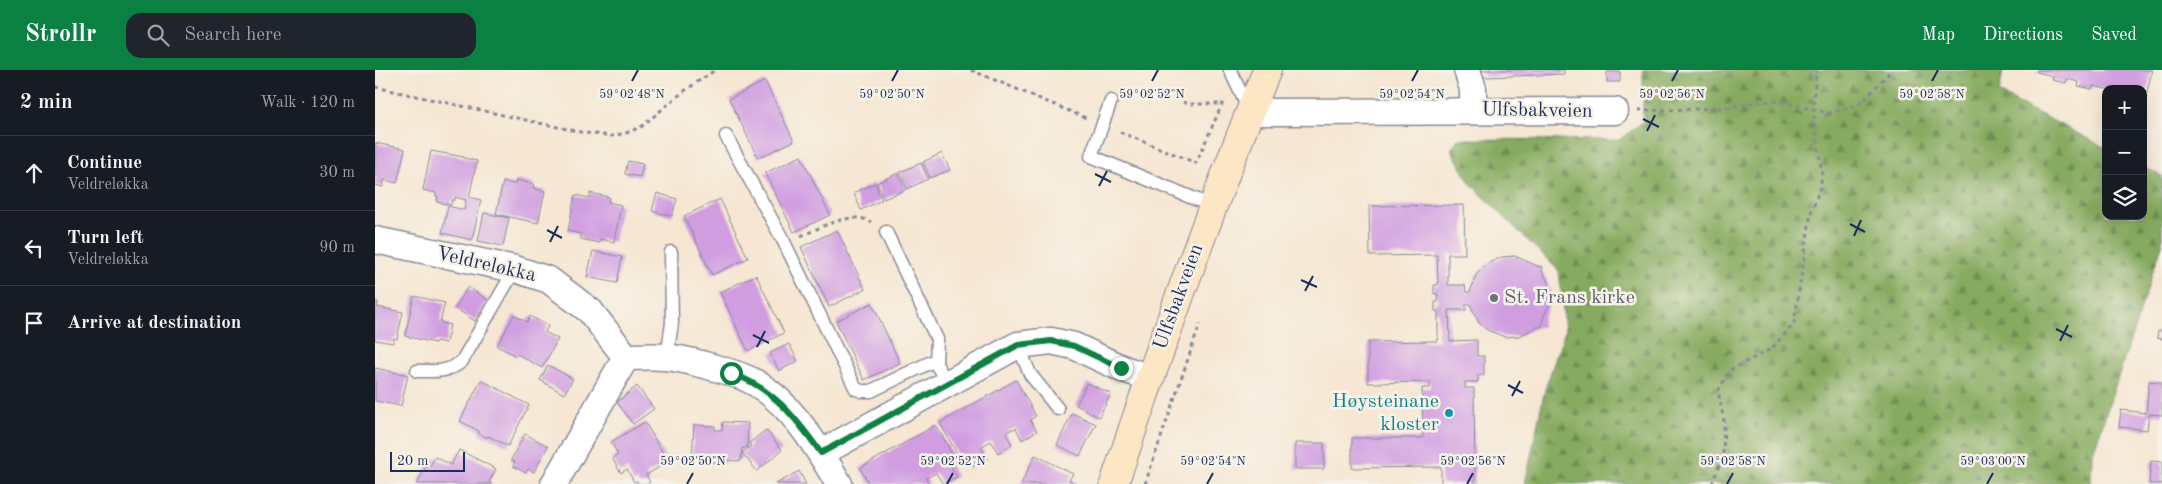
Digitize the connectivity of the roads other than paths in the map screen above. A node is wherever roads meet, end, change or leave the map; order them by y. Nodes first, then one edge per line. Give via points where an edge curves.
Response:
1 (1230, 70) edge
2 (1267, 70) edge
3 (1467, 70) edge
4 (1111, 101) dead end
5 (1473, 110) junction
6 (1615, 111) road end
7 (1249, 112) junction
8 (726, 136) dead end
9 (1212, 206) junction
10 (887, 232) road end
11 (375, 240) edge
12 (671, 252) dead end
13 (515, 269) junction
14 (1018, 345) junction
15 (626, 357) junction
16 (667, 357) junction
17 (417, 371) dead end
18 (942, 374) junction
19 (1150, 378) junction
20 (1058, 409) dead end
21 (821, 453) junction
22 (554, 484) edge
23 (839, 484) edge
24 (1114, 484) edge

1 - 7 lane
2 - 7 street, Ulfsbakveien
3 - 5 street via 1473,89
4 - 9 lane via 1091,156
5 - 6 street, Ulfsbakveien
5 - 7 street, Ulfsbakveien
7 - 9 street, Ulfsbakveien
8 - 18 lane via 784,242 856,388 871,391 925,364
9 - 19 street, Ulfsbakveien
10 - 18 lane via 937,339
11 - 13 street, Veldreløkka
12 - 16 lane via 673,323
13 - 15 street, Veldreløkka via 549,280 571,295 590,311
13 - 17 lane via 461,360 450,369
14 - 18 street
14 - 19 street via 1051,341 1074,346
14 - 20 lane via 1030,374
15 - 16 street
15 - 22 street
16 - 21 street via 751,380 797,420
18 - 21 street
19 - 24 street, Ulfsbakveien
21 - 23 street

